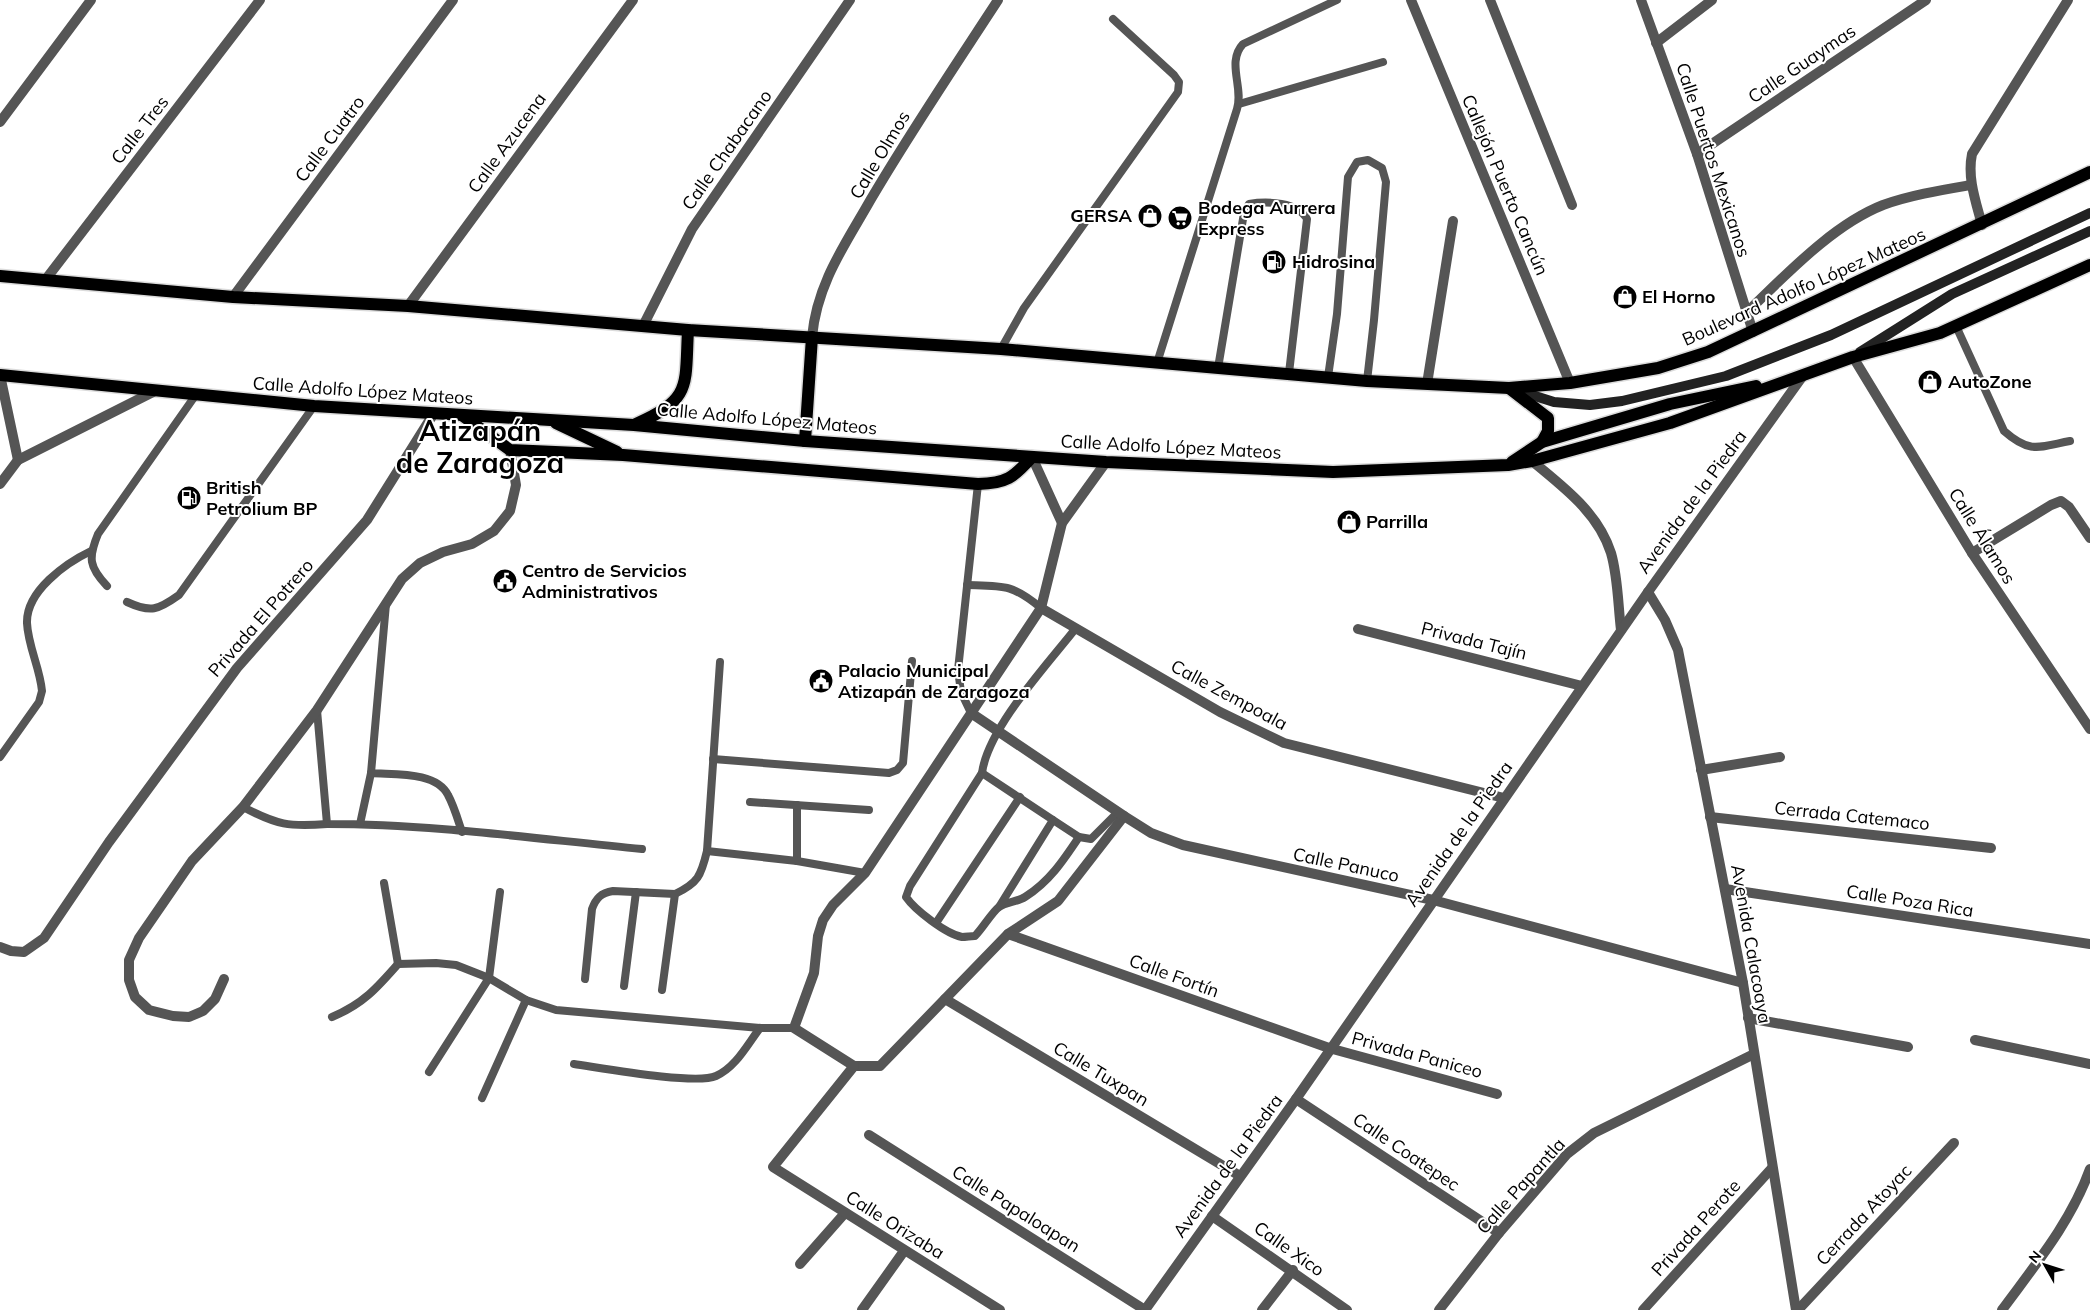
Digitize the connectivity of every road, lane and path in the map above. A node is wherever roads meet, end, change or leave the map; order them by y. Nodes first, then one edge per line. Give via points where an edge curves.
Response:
1 (91, 0) edge
2 (260, 0) edge
3 (453, 0) edge
4 (633, 0) edge
5 (850, 0) edge
6 (998, 0) edge
7 (1337, 0) edge
8 (1411, 0) edge
9 (1490, 0) edge
10 (1641, 0) edge
11 (1712, 0) edge
12 (1926, 0) edge
13 (2068, 0) edge
14 (1113, 19) dead end
15 (1656, 43) junction
16 (1383, 62) dead end
17 (1239, 104) junction
18 (0, 122) edge
19 (1697, 154) junction
20 (2090, 172) edge
21 (1972, 184) junction
22 (1572, 205) dead end
23 (2090, 213) edge
24 (1453, 221) dead end
25 (1982, 225) junction
26 (2090, 231) edge
27 (2090, 265) edge
28 (0, 276) edge
29 (46, 279) junction
30 (233, 297) junction
31 (408, 306) junction
32 (1746, 313) junction
33 (643, 326) junction
34 (1956, 326) junction
35 (688, 330) junction
36 (1752, 332) junction
37 (812, 337) junction
38 (1001, 349) junction
39 (1853, 357) junction
40 (1157, 363) junction
41 (1218, 368) junction
42 (1289, 373) junction
43 (0, 375) edge
44 (1328, 377) junction
45 (1802, 377) junction
46 (1367, 381) junction
47 (1570, 383) junction
48 (1427, 384) junction
49 (1509, 388) junction
50 (153, 392) junction
51 (195, 396) junction
52 (314, 406) junction
53 (434, 414) junction
54 (463, 416) junction
55 (550, 420) junction
56 (634, 425) junction
57 (805, 441) junction
58 (2070, 441) dead end
59 (1542, 442) junction
60 (510, 450) junction
61 (623, 455) junction
62 (1032, 457) junction
63 (18, 460) junction
64 (1532, 461) junction
65 (1106, 462) junction
66 (1508, 465) junction
67 (0, 484) edge
68 (978, 484) junction
69 (1062, 523) junction
70 (2090, 538) edge
71 (91, 551) junction
72 (1972, 553) junction
73 (968, 585) junction
74 (107, 586) dead end
75 (1648, 592) junction
76 (387, 601) junction
77 (127, 602) dead end
78 (1041, 608) junction
79 (1076, 628) junction
80 (1358, 629) dead end
81 (1621, 630) junction
82 (912, 661) dead end
83 (720, 662) dead end
84 (1582, 686) junction
85 (317, 710) junction
86 (971, 713) junction
87 (2090, 729) edge
88 (998, 730) junction
89 (0, 757) edge
90 (1780, 757) dead end
91 (714, 759) junction
92 (1701, 770) junction
93 (372, 773) junction
94 (982, 773) junction
95 (1020, 798) junction
96 (1504, 798) junction
97 (750, 802) dead end
98 (797, 805) junction
99 (243, 808) junction
100 (869, 810) dead end
101 (1121, 814) junction
102 (1710, 817) junction
103 (1053, 820) junction
104 (327, 824) junction
105 (360, 824) junction
106 (462, 832) junction
107 (1079, 837) junction
108 (1990, 848) dead end
109 (642, 849) dead end
110 (707, 851) junction
111 (797, 861) junction
112 (865, 873) junction
113 (384, 883) dead end
114 (1725, 890) junction
115 (500, 892) dead end
116 (636, 892) junction
117 (675, 894) junction
118 (1433, 900) junction
119 (999, 907) junction
120 (936, 923) junction
121 (1008, 934) junction
122 (2090, 944) edge
123 (0, 947) edge
124 (398, 964) junction
125 (488, 978) junction
126 (224, 979) dead end
127 (585, 980) dead end
128 (1742, 983) junction
129 (624, 986) dead end
130 (662, 990) dead end
131 (945, 999) junction
132 (526, 1000) junction
133 (332, 1017) dead end
134 (1748, 1018) junction
135 (760, 1028) junction
136 (794, 1028) junction
137 (1975, 1040) dead end
138 (1908, 1047) dead end
139 (1330, 1048) junction
140 (1754, 1054) junction
141 (574, 1064) dead end
142 (2090, 1064) edge
143 (854, 1066) junction
144 (430, 1072) dead end
145 (1497, 1094) dead end
146 (482, 1098) dead end
147 (1296, 1099) junction
148 (869, 1135) dead end
149 (1954, 1143) dead end
150 (1772, 1168) junction
151 (2090, 1169) edge
152 (1240, 1176) junction
153 (845, 1213) junction
154 (1212, 1216) junction
155 (1499, 1233) junction
156 (904, 1251) junction
157 (800, 1264) dead end
158 (1293, 1270) junction
159 (862, 1310) edge
160 (1000, 1310) edge
161 (1145, 1310) edge
162 (1262, 1310) edge
163 (1347, 1310) edge
164 (1439, 1310) edge
165 (1643, 1310) edge
166 (1797, 1310) edge
167 (2002, 1310) edge

1 - 18 street
2 - 29 street, Calle Tres
3 - 30 street, Calle Cuatro
4 - 31 street, Calle Azucena
5 - 33 street, Calle Chabacano via 692,230
6 - 37 street, Calle Olmos via 901,149 835,261 814,312
7 - 17 lane via 1243,44 1237,50
8 - 47 street, Callejón Puerto Cancún
9 - 22 street
10 - 15 street, Calle Puertos Mexicanos
11 - 15 street
12 - 19 street, Calle Guaymas
13 - 21 street via 1972,154
14 - 38 lane via 1174,76 1179,82 1178,92 1024,308
15 - 19 street, Calle Puertos Mexicanos
16 - 17 lane
17 - 40 lane
19 - 32 street, Calle Puertos Mexicanos
20 - 25 main road, Boulevard Adolfo López Mateos
21 - 25 street
21 - 32 street via 1918,195 1862,216 1804,256
23 - 49 main road via 1831,335 1726,376 1590,405 1554,402
24 - 48 street
25 - 36 main road, Boulevard Adolfo López Mateos
26 - 39 main road via 1952,294
27 - 34 main road
28 - 29 main road
29 - 30 main road
30 - 31 main road
31 - 33 main road
32 - 36 street, Calle Puertos Mexicanos
33 - 35 main road
34 - 39 main road
34 - 58 lane via 2004,432 2017,443 2032,448
35 - 37 main road
35 - 56 main road via 682,390 663,412
36 - 47 main road, Boulevard Adolfo López Mateos via 1708,352 1658,368
37 - 38 main road
37 - 57 main road
38 - 40 main road
39 - 45 main road
39 - 72 street, Calle Álamos
40 - 41 main road
41 - 42 main road
41 - 42 lane via 1244,213 1249,204 1260,202 1292,207 1303,212 1307,219
42 - 44 main road
43 - 50 main road, Calle Adolfo López Mateos
43 - 63 street
44 - 46 main road
44 - 46 lane via 1337,314 1348,177 1357,162 1368,160 1382,168 1386,182
45 - 59 main road via 1670,404
45 - 64 main road via 1670,423
45 - 75 street, Avenida de la Piedra
46 - 48 main road
47 - 49 main road, Boulevard Adolfo López Mateos
48 - 49 main road
49 - 59 main road via 1548,418 1548,431
50 - 51 main road, Calle Adolfo López Mateos
50 - 63 street
51 - 52 main road, Calle Adolfo López Mateos
51 - 71 lane via 98,534
52 - 53 main road, Calle Adolfo López Mateos
52 - 77 lane via 179,595 161,608 142,609
53 - 54 main road, Calle Adolfo López Mateos
53 - 123 street, Privada El Potrero via 367,520 255,644 109,842 44,938 24,952
54 - 55 main road, Calle Adolfo López Mateos
54 - 60 main road
55 - 56 main road, Calle Adolfo López Mateos
55 - 61 main road
56 - 57 main road, Calle Adolfo López Mateos
57 - 62 main road, Calle Adolfo López Mateos
59 - 66 main road
60 - 61 main road
60 - 76 street via 516,486 510,511 494,531 472,544 420,562 402,579
61 - 68 main road
62 - 65 main road, Calle Adolfo López Mateos
62 - 68 main road via 1016,475 997,483
62 - 69 street
63 - 67 street
64 - 66 main road, Calle Adolfo López Mateos
64 - 81 street via 1580,502 1597,524 1611,554
65 - 66 main road, Calle Adolfo López Mateos via 1333,472
65 - 69 street
68 - 73 lane
69 - 78 street
70 - 72 street via 2069,507 2061,501
71 - 74 lane via 92,565
71 - 89 lane via 74,558 56,572 32,602 27,624 42,691 39,702
72 - 87 street, Calle Álamos
73 - 78 lane via 1007,586 1023,593
73 - 86 lane via 958,670 961,692
75 - 81 street, Avenida de la Piedra
75 - 92 street, Avenida Calacoaya via 1678,650
76 - 85 street
76 - 93 lane
78 - 79 street, Calle Zempoala
78 - 86 street
79 - 88 lane
79 - 96 street, Calle Zempoala via 1220,712 1284,743
80 - 84 street, Privada Tajín
81 - 84 street, Avenida de la Piedra
82 - 91 lane via 903,763 897,770 889,773
83 - 91 lane
84 - 96 street, Avenida de la Piedra
85 - 99 street
85 - 104 lane
86 - 88 street, Calle Panuco
86 - 112 street
88 - 94 lane via 984,756
88 - 101 street, Calle Panuco
90 - 92 street
91 - 110 lane
92 - 102 street, Avenida Calacoaya
93 - 105 lane
93 - 106 lane via 424,778 438,784 448,793
94 - 95 lane
94 - 120 lane via 906,897 912,906
95 - 103 lane
95 - 120 lane
96 - 118 street, Avenida de la Piedra
97 - 98 lane
98 - 100 lane
98 - 111 lane
99 - 104 lane via 268,821 293,827
99 - 126 street via 192,861 139,938 129,960 129,980 135,997 149,1010 173,1016 189,1016 204,1011 215,999
101 - 107 lane via 1091,839
101 - 118 street, Calle Panuco via 1152,833 1183,845
101 - 121 street via 1058,901
102 - 108 street, Cerrada Catemaco
102 - 114 street, Avenida Calacoaya
103 - 107 lane
103 - 119 lane
104 - 105 lane
105 - 106 lane
106 - 109 lane
107 - 119 lane via 1058,869 1042,885 1023,898
110 - 111 lane
110 - 117 lane via 702,872 691,886
111 - 112 lane
112 - 136 street via 833,905 823,920 814,973
113 - 124 lane
114 - 122 street, Calle Poza Rica
114 - 128 street, Avenida Calacoaya
115 - 125 lane
116 - 117 lane
116 - 127 lane via 613,891 603,893 596,900 592,909
116 - 129 lane
117 - 130 lane
118 - 128 street, Calle Panuco
118 - 139 street, Avenida de la Piedra
119 - 120 lane via 975,936 961,937
121 - 131 street
121 - 139 street, Calle Fortín
124 - 125 lane via 456,965
124 - 133 lane via 371,994 353,1008
125 - 132 lane
125 - 144 lane
128 - 134 street, Avenida Calacoaya
131 - 143 street via 880,1066
131 - 152 street, Calle Tuxpan
132 - 135 lane via 556,1010
132 - 146 lane
134 - 138 street
134 - 140 street, Avenida Calacoaya
135 - 136 lane
135 - 141 lane via 735,1062 716,1076 694,1079
136 - 143 street
137 - 142 street
139 - 145 street, Privada Paniceo
139 - 147 street, Avenida de la Piedra
140 - 150 street, Avenida Calacoaya
140 - 155 street, Calle Papantla via 1594,1133 1567,1154
143 - 153 street, Calle Orizaba via 773,1166
147 - 152 street, Avenida de la Piedra
147 - 155 street, Calle Coatepec
148 - 161 street, Calle Papaloapan
149 - 166 street, Cerrada Atoyac
150 - 165 street, Privada Perote
150 - 166 street, Avenida Calacoaya
151 - 167 street via 2081,1194 2062,1226
152 - 154 street, Avenida de la Piedra
153 - 156 street, Calle Orizaba
153 - 157 street
154 - 158 street, Calle Xico
154 - 161 street, Avenida de la Piedra
155 - 164 street, Calle Papantla
156 - 159 street
156 - 160 street, Calle Orizaba
158 - 162 street
158 - 163 street, Calle Xico

